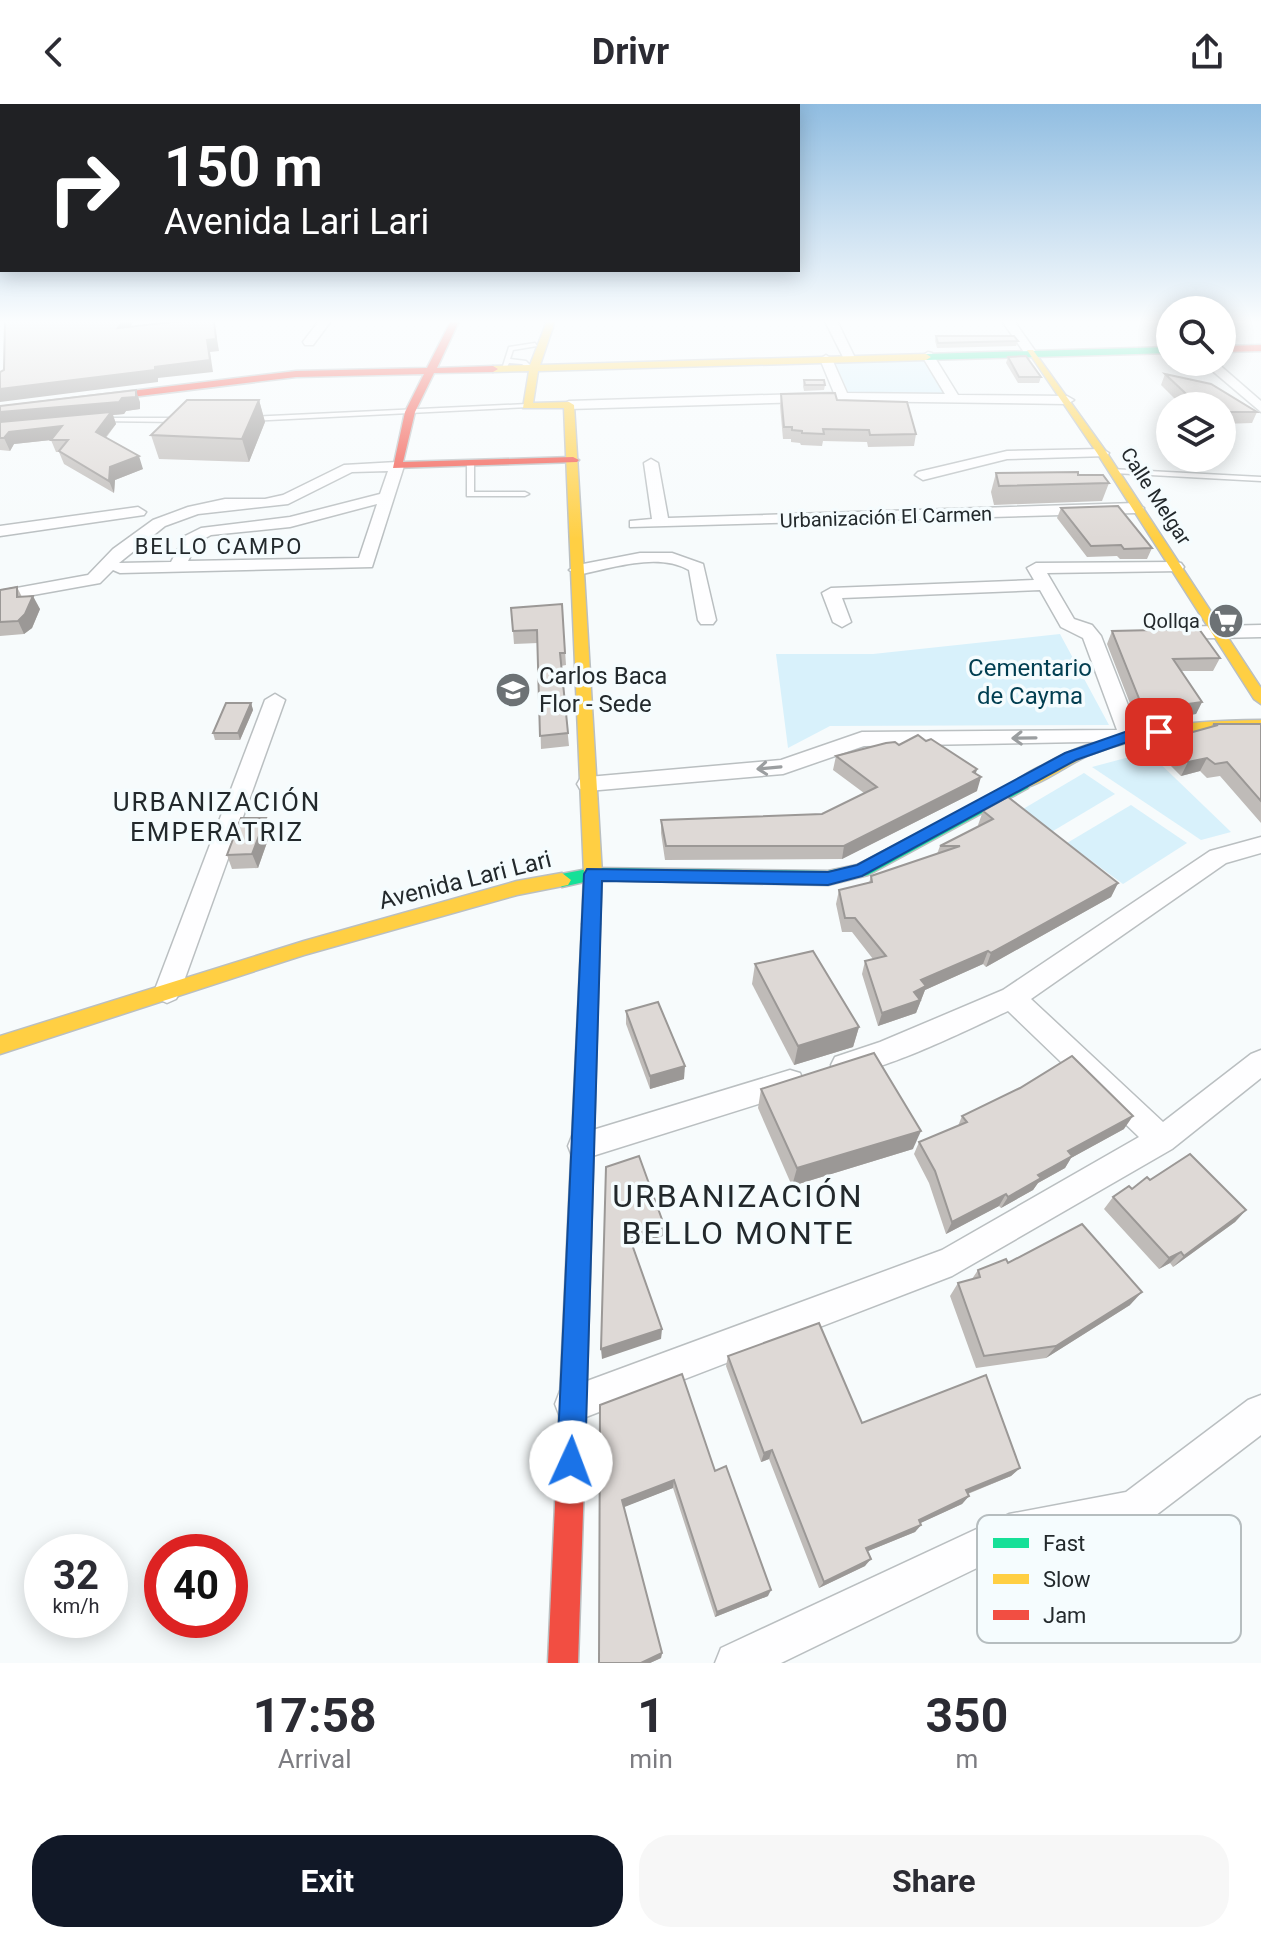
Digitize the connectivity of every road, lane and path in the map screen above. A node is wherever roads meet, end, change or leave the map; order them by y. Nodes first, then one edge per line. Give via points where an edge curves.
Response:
1 (134, 394) edge
2 (419, 394) edge
3 (529, 394) edge
4 (841, 394) edge
5 (951, 394) edge
6 (1062, 394) edge
7 (1245, 394) edge
8 (842, 397) junction
9 (954, 399) junction
10 (1067, 400) junction
11 (569, 405) junction
12 (527, 406) junction
13 (1261, 408) edge
14 (0, 410) edge
15 (410, 412) junction
16 (236, 419) edge
17 (191, 420) edge
18 (82, 423) edge
19 (1102, 453) junction
20 (573, 460) junction
21 (470, 463) junction
22 (651, 463) dead end
23 (397, 466) junction
24 (1114, 471) junction
25 (923, 475) dead end
26 (1261, 479) edge
27 (525, 494) dead end
28 (387, 497) junction
29 (1136, 508) junction
30 (138, 512) dead end
31 (636, 524) dead end
32 (661, 524) junction
33 (0, 531) edge
34 (177, 567) junction
35 (1175, 567) junction
36 (120, 568) dead end
37 (578, 570) junction
38 (1045, 585) junction
39 (0, 596) edge
40 (707, 620) dead end
41 (842, 622) dead end
42 (1261, 631) edge
43 (1217, 632) junction
44 (1155, 634) edge
45 (1261, 699) edge
46 (275, 700) dead end
47 (1261, 725) edge
48 (1130, 736) junction
49 (1075, 745) junction
50 (588, 784) junction
51 (1261, 845) edge
52 (593, 874) junction
53 (167, 992) junction
54 (1012, 998) junction
55 (0, 1045) edge
56 (1261, 1062) edge
57 (1162, 1140) junction
58 (583, 1146) junction
59 (573, 1404) junction
60 (1261, 1413) edge
61 (1103, 1515) edge
62 (977, 1548) edge
63 (563, 1663) edge
64 (736, 1663) edge

1 - 14 street
2 - 15 street
3 - 12 street
4 - 8 street
5 - 9 street
6 - 10 street, Calle Melgar
7 - 13 street
8 - 9 street
8 - 11 street
9 - 10 street
10 - 19 street, Calle Melgar
11 - 12 street
11 - 20 street
12 - 15 lane
15 - 16 lane
15 - 23 street
17 - 18 lane
19 - 24 street, Calle Melgar
19 - 25 street via 1007,455
20 - 21 street
20 - 37 street
21 - 23 street
21 - 27 lane via 470,494
22 - 32 street
23 - 28 street
23 - 39 street via 349,468 316,488 265,504 194,510 159,523 94,579
24 - 26 lane
24 - 29 street, Calle Melgar
28 - 34 street via 290,522 207,531 191,539
28 - 34 street via 366,563
29 - 32 street, Urbanización El Carmen
29 - 35 street, Calle Melgar
30 - 33 street
31 - 32 street, Urbanización El Carmen
34 - 36 street
35 - 38 street via 1036,568
35 - 43 street, Calle Melgar
37 - 40 street via 636,559 680,558 697,568
37 - 50 street
38 - 41 street via 831,593
38 - 48 street via 1067,623 1100,635
42 - 43 street
43 - 44 street
43 - 45 street, Calle Melgar
46 - 53 street
47 - 48 street via 1206,725
48 - 49 street
49 -> 50 street via 862,739 783,767
49 - 52 street, Avenida Lari Lari via 851,873 828,878
50 - 52 street
51 - 54 street via 1218,857
52 - 53 street, Avenida Lari Lari via 517,888
52 - 58 street
53 - 55 street, Avenida Lari Lari
54 - 57 street
54 - 58 street via 886,1052
56 - 57 street
57 - 59 street via 948,1262
58 - 59 street
59 - 63 street
60 - 61 street via 1134,1509
62 - 64 street

